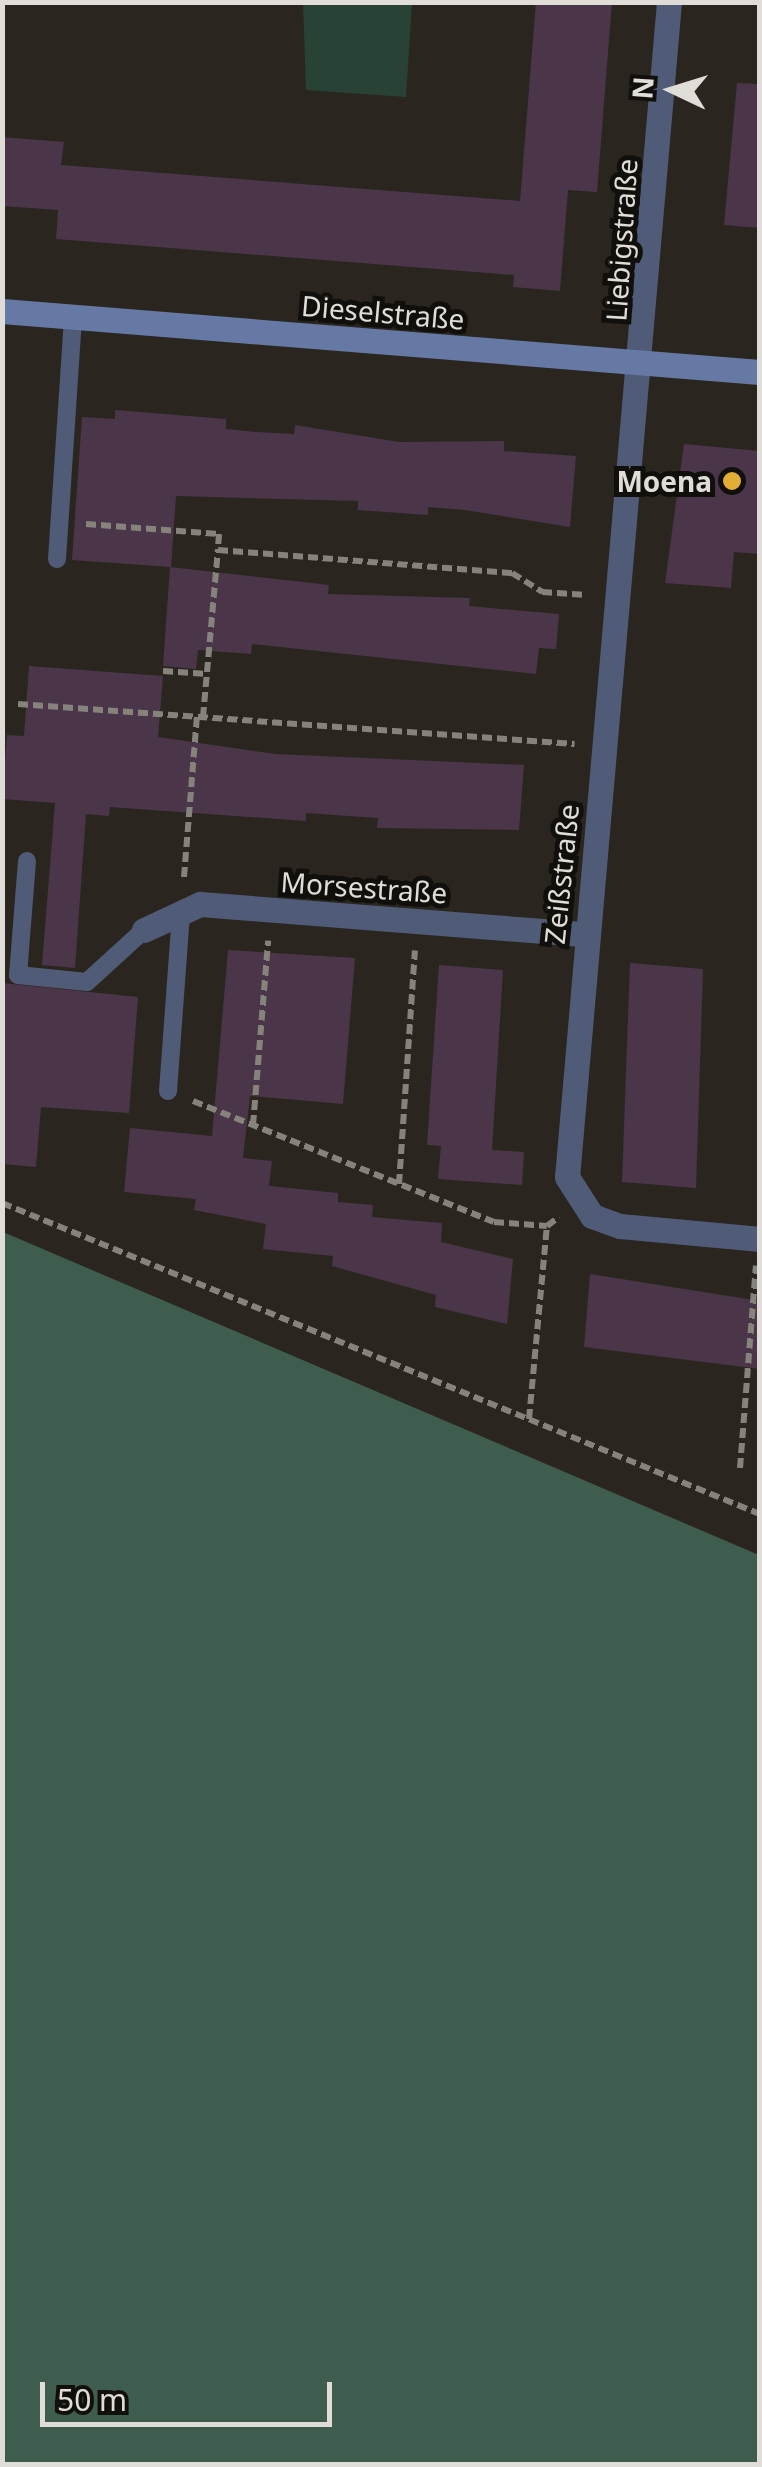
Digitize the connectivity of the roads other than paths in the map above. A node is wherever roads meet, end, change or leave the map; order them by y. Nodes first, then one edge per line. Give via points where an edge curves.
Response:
1 (669, 2) edge
2 (2, 311) edge
3 (73, 317) junction
4 (641, 362) junction
5 (760, 372) edge
6 (57, 559) dead end
7 (27, 861) dead end
8 (181, 913) junction
9 (144, 930) joint
10 (586, 934) junction
11 (168, 1091) road end
12 (759, 1239) edge

1 - 4 street, Liebigstraße
2 - 3 street, Dieselstraße
3 - 4 street, Dieselstraße
3 - 6 lane
4 - 5 street, Dieselstraße
4 - 10 street, Zeißstraße
7 - 9 lane via 18,975 87,982
8 - 9 street, Morsestraße
8 - 10 street, Morsestraße via 200,904
8 - 11 lane
10 - 12 street, Zeißstraße via 565,1138 579,1200 620,1226

